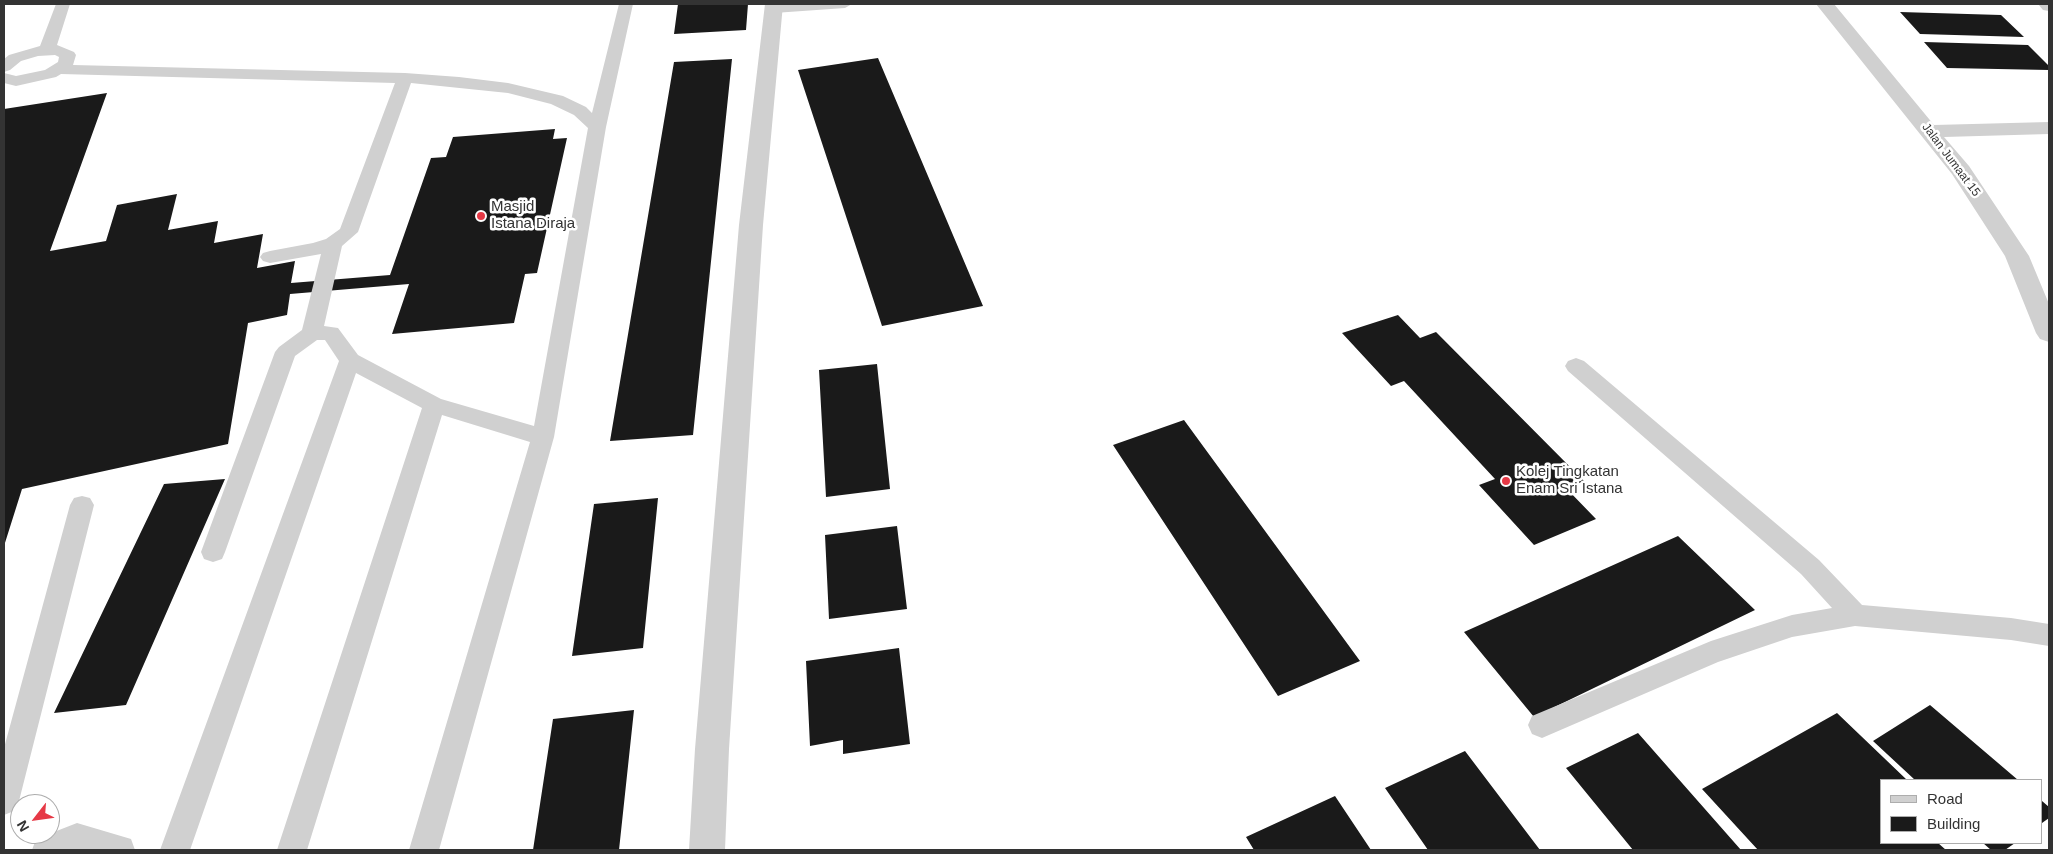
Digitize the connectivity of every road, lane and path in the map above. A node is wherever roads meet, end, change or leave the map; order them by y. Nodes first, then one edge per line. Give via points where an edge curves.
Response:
1 (64, 4) edge
2 (626, 4) edge
3 (845, 4) edge
4 (1825, 4) edge
5 (774, 6) edge
6 (47, 50) junction
7 (4, 66) edge
8 (59, 69) junction
9 (4, 78) edge
10 (404, 78) junction
11 (597, 126) junction
12 (2049, 128) edge
13 (1930, 131) junction
14 (333, 243) junction
15 (270, 257) dead end
16 (312, 333) junction
17 (2049, 333) edge
18 (350, 360) junction
19 (1576, 366) dead end
20 (434, 404) junction
21 (543, 437) junction
22 (82, 505) dead end
23 (214, 552) dead end
24 (1855, 615) junction
25 (2049, 635) edge
26 (1542, 726) dead end
27 (4, 800) edge
28 (47, 850) edge
29 (120, 850) edge
30 (175, 850) edge
31 (292, 850) edge
32 (424, 850) edge
33 (707, 850) edge

1 - 6 lane
2 - 11 lane
3 - 5 lane
4 - 13 street, Jalan Jumaat 15
5 - 33 street via 751,225
6 - 7 lane via 26,54
6 - 8 lane via 68,55
8 - 9 lane via 27,80
8 - 10 lane
10 - 11 lane via 508,88 557,100 580,111
10 - 14 lane via 348,232
11 - 21 lane
12 - 13 street
13 - 17 street, Jalan Jumaat 15 via 1961,171 2017,256
14 - 15 lane
14 - 16 lane
16 - 18 lane via 332,333
16 - 23 lane via 286,352
18 - 20 lane
18 - 30 lane
19 - 24 lane via 1810,567
20 - 21 lane
20 - 31 lane
21 - 32 lane
22 - 27 lane
24 - 25 lane
24 - 26 lane via 1792,626 1711,653
28 - 29 lane via 77,838

